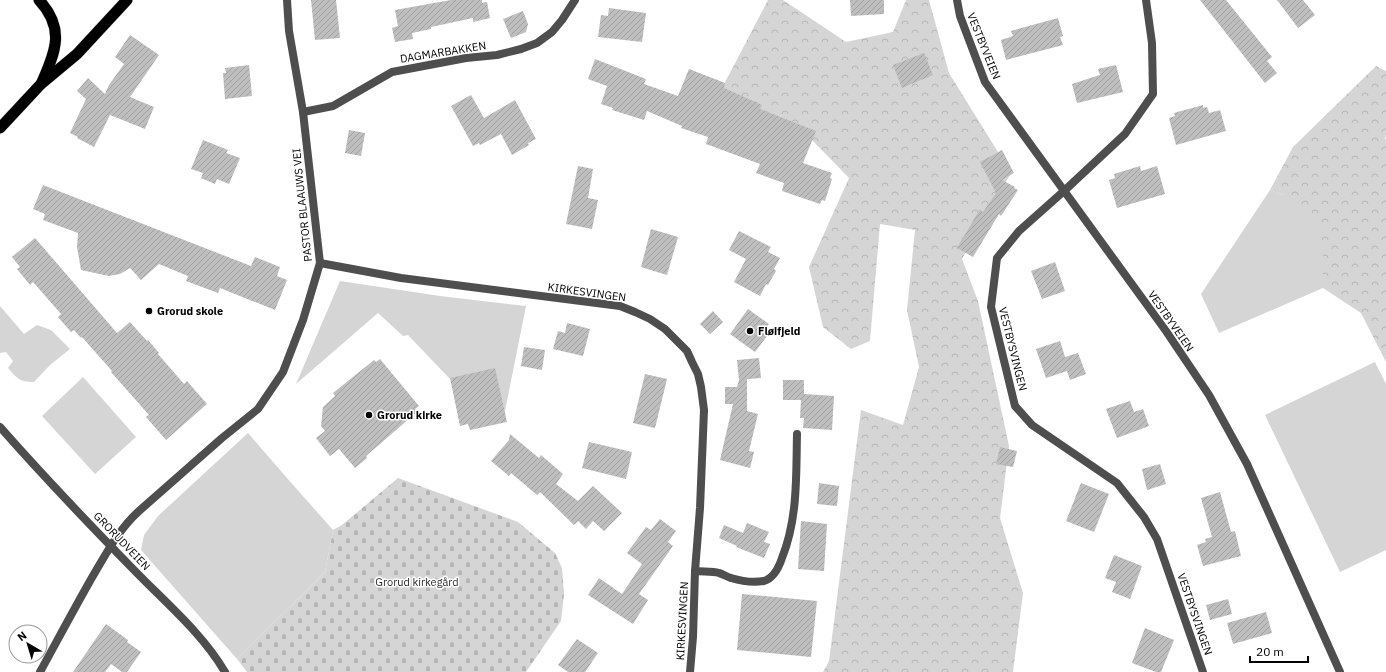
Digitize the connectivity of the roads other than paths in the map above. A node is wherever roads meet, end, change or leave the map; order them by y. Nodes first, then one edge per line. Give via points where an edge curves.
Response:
1 (39, 0) edge
2 (127, 0) edge
3 (287, 0) edge
4 (575, 0) edge
5 (957, 0) edge
6 (1146, 0) edge
7 (41, 84) junction
8 (303, 112) junction
9 (0, 128) edge
10 (1064, 191) junction
11 (320, 263) junction
12 (0, 427) edge
13 (797, 434) dead end
14 (110, 546) junction
15 (695, 571) junction
16 (40, 672) edge
17 (226, 672) edge
18 (690, 672) edge
19 (1203, 672) edge
20 (1340, 672) edge

1 - 7 highway via 50,15 56,36 52,59
2 - 7 highway via 77,54
3 - 8 street, PASTOR BLAAUWS VEI via 289,31
4 - 8 street, DAGMARBAKKEN via 552,32 537,43 497,55 392,72 333,106
5 - 10 street, VESTBYVEIEN via 960,16 985,82
6 - 10 street, VESTBYSVINGEN via 1152,43 1153,94 1125,134
7 - 9 highway
8 - 11 street, PASTOR BLAAUWS VEI
10 - 19 street, VESTBYSVINGEN via 1019,231 997,258 990,307 1015,406 1032,425 1117,483 1144,517 1156,539
10 - 20 street, VESTBYVEIEN via 1166,331 1209,395 1247,464
11 - 14 street, PASTOR BLAAUWS VEI via 303,320 283,372 258,409 128,521
11 - 15 street, KIRKESVINGEN via 401,278 620,306 665,329 687,351 699,381 704,410
12 - 14 street, GRORUDVEIEN
13 - 15 street, KIRKESVINGEN via 793,519 788,543 771,578 750,582 719,573
14 - 16 street, PASTOR BLAAUWS VEI
14 - 17 street, GRORUDVEIEN via 194,631
15 - 18 street, KIRKESVINGEN

